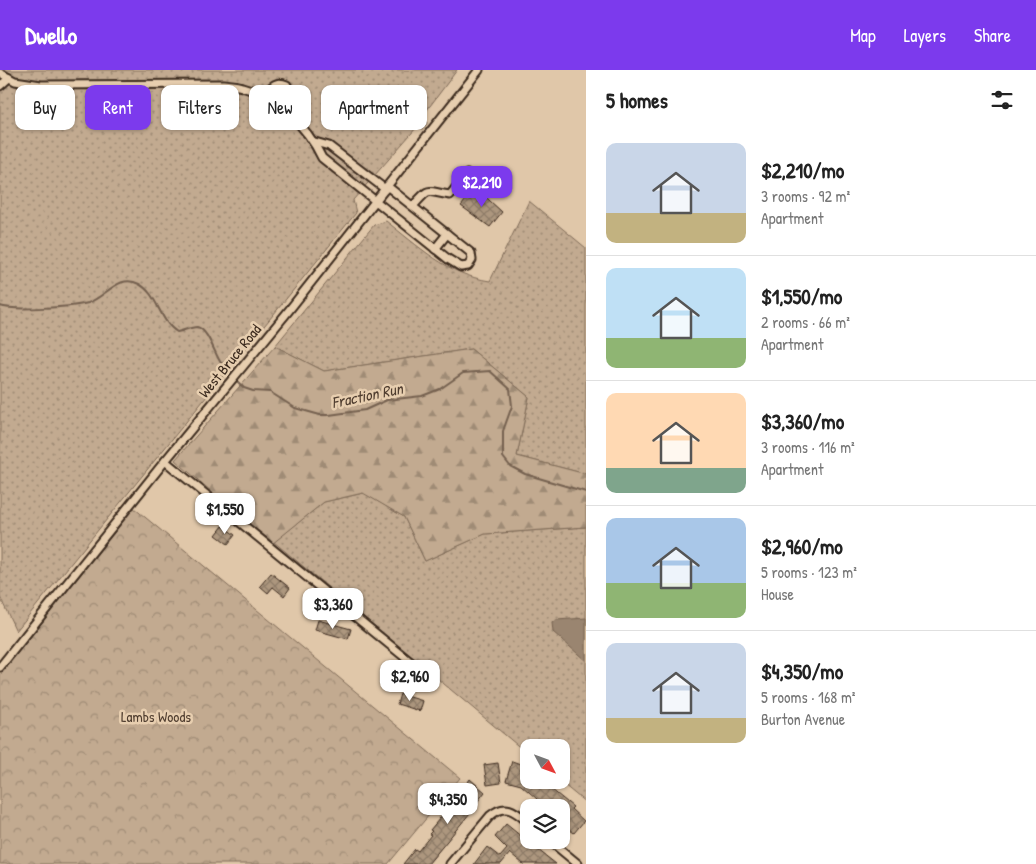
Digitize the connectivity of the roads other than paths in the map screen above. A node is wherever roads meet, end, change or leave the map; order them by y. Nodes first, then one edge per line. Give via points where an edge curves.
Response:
1 (479, 70) edge
2 (0, 73) edge
3 (9, 78) junction
4 (272, 85) edge
5 (287, 85) edge
6 (0, 86) edge
7 (249, 89) edge
8 (304, 130) edge
9 (315, 142) junction
10 (467, 174) dead end
11 (386, 187) junction
12 (375, 201) junction
13 (413, 206) junction
14 (447, 234) junction
15 (435, 249) junction
16 (165, 461) junction
17 (0, 667) edge
18 (429, 677) dead end
19 (520, 816) edge
20 (560, 849) edge
21 (450, 864) edge
22 (578, 864) edge

1 - 11 street, West Bruce Road
2 - 3 street
3 - 6 street
3 - 7 street via 41,85 223,84
4 - 5 street via 280,82
8 - 9 street
9 - 11 street via 329,146
9 - 12 street via 322,158
10 - 13 street via 450,195 435,190 427,192
11 - 12 street, West Bruce Road
11 - 13 street
12 - 15 street
12 - 16 street, West Bruce Road
13 - 14 street
14 - 15 street
14 - 15 street via 470,253 472,260 468,266 461,267
16 - 17 street, West Bruce Road
16 - 18 street
19 - 21 street via 504,808 496,811
20 - 22 street

